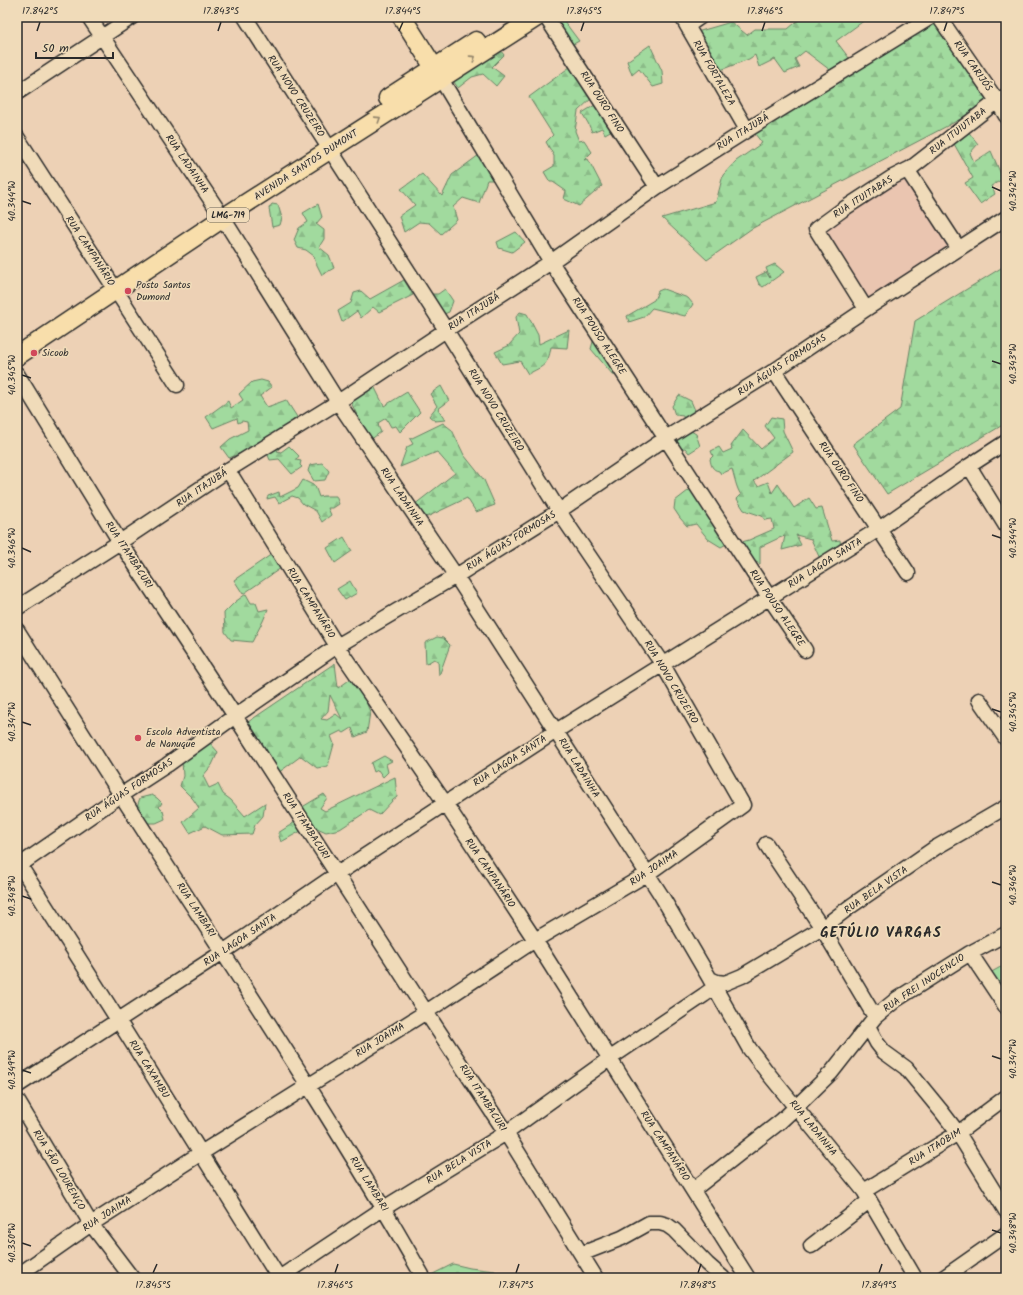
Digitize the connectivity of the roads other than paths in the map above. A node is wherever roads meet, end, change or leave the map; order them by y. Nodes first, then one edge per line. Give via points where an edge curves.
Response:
1 (89, 17) edge
2 (132, 17) edge
3 (245, 17) edge
4 (402, 17) edge
5 (514, 17) edge
6 (537, 17) edge
7 (546, 17) edge
8 (700, 17) edge
9 (931, 17) edge
10 (939, 17) edge
11 (684, 21) edge
12 (102, 37) junction
13 (437, 73) junction
14 (17, 93) edge
15 (1002, 99) edge
16 (1006, 116) edge
17 (747, 130) junction
18 (17, 137) edge
19 (327, 145) junction
20 (911, 168) junction
21 (657, 187) junction
22 (220, 213) junction
23 (1006, 218) edge
24 (959, 249) junction
25 (551, 262) junction
26 (113, 287) junction
27 (866, 309) junction
28 (446, 330) junction
29 (17, 343) edge
30 (17, 356) edge
31 (774, 371) junction
32 (17, 374) edge
33 (177, 386) dead end
34 (338, 402) junction
35 (666, 438) junction
36 (1006, 442) edge
37 (969, 466) junction
38 (228, 470) junction
39 (560, 511) junction
40 (1006, 526) edge
41 (879, 529) junction
42 (120, 542) junction
43 (908, 573) dead end
44 (456, 576) junction
45 (769, 597) junction
46 (17, 608) edge
47 (17, 630) edge
48 (337, 646) junction
49 (806, 650) dead end
50 (663, 665) junction
51 (979, 700) dead end
52 (235, 716) junction
53 (556, 731) junction
54 (1006, 739) edge
55 (121, 795) junction
56 (445, 803) junction
57 (743, 805) joint
58 (1006, 807) edge
59 (766, 844) dead end
60 (18, 864) edge
61 (336, 874) junction
62 (647, 874) junction
63 (822, 928) junction
64 (1006, 934) edge
65 (535, 940) junction
66 (223, 952) junction
67 (970, 953) junction
68 (716, 983) junction
69 (1006, 1006) edge
70 (426, 1012) junction
71 (118, 1020) junction
72 (872, 1022) junction
73 (610, 1059) junction
74 (17, 1086) edge
75 (308, 1086) junction
76 (1005, 1098) edge
77 (17, 1100) edge
78 (796, 1107) junction
79 (506, 1133) junction
80 (958, 1133) junction
81 (201, 1153) junction
82 (693, 1190) junction
83 (866, 1196) junction
84 (384, 1208) junction
85 (1006, 1211) edge
86 (91, 1224) junction
87 (1006, 1234) edge
88 (811, 1246) dead end
89 (581, 1254) junction
90 (422, 1275) dead end
91 (17, 1276) edge
92 (132, 1278) edge
93 (279, 1278) edge
94 (596, 1278) edge
95 (723, 1278) edge
96 (748, 1278) edge
97 (915, 1278) edge
98 (943, 1278) edge

1 - 12 street, RUA LADAINHA
2 - 12 street
3 - 19 street, RUA NOVO CRUZEIRO
4 - 13 main road, RUA POUSO ALEGRE
5 - 13 main road, AVENIDA SANTOS DUMONT / LMG-719
13 -> 6 main road, AVENIDA SANTOS DUMONT / LMG-719
7 - 21 street, RUA OURO FINO
8 - 11 street
9 - 17 street, RUA ITAJUBÁ
10 - 15 street, RUA CARIJÓS
11 - 17 street, RUA FORTALEZA
12 - 14 street
12 - 22 street, RUA LADAINHA
13 - 19 main road, AVENIDA SANTOS DUMONT / LMG-719
13 - 25 street, RUA POUSO ALEGRE
15 - 16 street, RUA CARIJÓS
15 - 20 street, RUA ITUIUTABA
17 - 21 street, RUA ITAJUBÁ
18 - 26 street, RUA CAMPANÁRIO
19 - 22 main road, AVENIDA SANTOS DUMONT / LMG-719
19 - 28 street, RUA NOVO CRUZEIRO
20 - 24 street via 910,174
20 - 27 street, RUA ITUITABAS via 891,178 816,229
21 - 25 street, RUA ITAJUBÁ
22 - 26 main road, AVENIDA SANTOS DUMONT / LMG-719
22 - 34 street, RUA LADAINHA
23 - 24 street, RUA ÁGUAS FORMOSAS
24 - 27 street, RUA ÁGUAS FORMOSAS
25 - 28 street, RUA ITAJUBÁ
25 - 35 street, RUA POUSO ALEGRE
26 - 29 main road, AVENIDA SANTOS DUMONT / LMG-719
26 - 30 main road, AVENIDA SANTOS DUMONT / LMG-719
26 - 33 street, RUA CAMPANÁRIO
27 - 31 street, RUA ÁGUAS FORMOSAS
28 - 34 street, RUA ITAJUBÁ
28 - 39 street, RUA NOVO CRUZEIRO
31 - 35 street, RUA ÁGUAS FORMOSAS
31 - 41 street, RUA OURO FINO
32 - 42 street, RUA ITAMBACURI
34 - 38 street, RUA ITAJUBÁ
34 - 44 street, RUA LADAINHA
35 - 39 street, RUA ÁGUAS FORMOSAS
35 - 45 street, RUA POUSO ALEGRE
36 - 37 street, RUA LAGOA SANTA
37 - 40 street
37 - 41 street, RUA LAGOA SANTA
38 - 42 street, RUA ITAJUBÁ
38 - 48 street, RUA CAMPANÁRIO
39 - 44 street, RUA ÁGUAS FORMOSAS
39 - 50 street, RUA NOVO CRUZEIRO
41 - 43 street, RUA OURO FINO
41 - 45 street, RUA LAGOA SANTA
42 - 46 street, RUA ITAJUBÁ
42 - 52 street, RUA ITAMBACURI
44 - 48 street, RUA ÁGUAS FORMOSAS
44 - 53 street, RUA LADAINHA
45 - 49 street, RUA POUSO ALEGRE
45 - 50 street, RUA LAGOA SANTA
47 - 55 street, RUA LAMBARI
48 - 52 street, RUA ÁGUAS FORMOSAS
48 - 56 street, RUA CAMPANÁRIO
50 - 53 street, RUA LAGOA SANTA
50 - 57 street, RUA NOVO CRUZEIRO
51 - 54 street
52 - 55 street, RUA ÁGUAS FORMOSAS via 167,766
52 - 61 street, RUA ITAMBACURI
53 - 56 street, RUA LAGOA SANTA
53 - 62 street, RUA LADAINHA
55 - 60 street, RUA ÁGUAS FORMOSAS
55 - 66 street, RUA LAMBARI
56 - 61 street, RUA LAGOA SANTA
56 - 65 street, RUA CAMPANÁRIO
57 - 62 street, RUA JOAIMA
58 - 63 street, RUA BELA VISTA via 935,848
59 - 63 street
60 - 71 street, RUA CAXAMBU
61 - 66 street, RUA LAGOA SANTA
61 - 70 street, RUA ITAMBACURI
62 - 65 street, RUA JOAIMA
62 - 68 street, RUA LADAINHA
63 - 68 street, RUA BELA VISTA via 742,976
63 - 72 street
64 - 67 street, RUA FREI INOCENCIO
65 - 70 street, RUA JOAIMA
65 - 73 street, RUA CAMPANÁRIO
66 - 71 street, RUA LAGOA SANTA
66 - 75 street, RUA LAMBARI
67 - 69 street
67 - 72 street, RUA FREI INOCENCIO via 897,999
68 - 73 street, RUA BELA VISTA via 704,995
68 - 78 street, RUA LADAINHA via 749,1048
70 - 75 street, RUA JOAIMA
70 - 79 street, RUA ITAMBACURI
71 - 74 street, RUA LAGOA SANTA
71 - 81 street, RUA CAXAMBU
72 - 78 street, RUA FREI INOCENCIO via 831,1073
72 - 80 street via 878,1043 884,1052 906,1068
73 - 79 street, RUA BELA VISTA
73 - 82 street, RUA CAMPANÁRIO
75 - 81 street, RUA JOAIMA
75 - 84 street, RUA LAMBARI
76 - 80 street, RUA ITAOBIM
77 - 86 street, RUA SÃO LOURENÇO
78 - 82 street, RUA FREI INOCENCIO
78 - 83 street, RUA LADAINHA
79 - 84 street, RUA BELA VISTA
79 - 89 street, RUA ITAMBACURI
80 - 83 street, RUA ITAOBIM
80 - 85 street
81 - 86 street, RUA JOAIMA
81 - 93 street, RUA CAXAMBU
82 - 96 street, RUA CAMPANÁRIO
83 - 88 street, RUA ITAOBIM
83 - 97 street, RUA LADAINHA
84 - 90 street, RUA LAMBARI
84 - 93 street, RUA BELA VISTA
86 - 91 street, RUA JOAIMA
86 - 92 street, RUA SÃO LOURENÇO
87 - 98 street
89 - 94 street, RUA ITAMBACURI
89 - 95 street via 622,1238 650,1223 660,1223 667,1225

